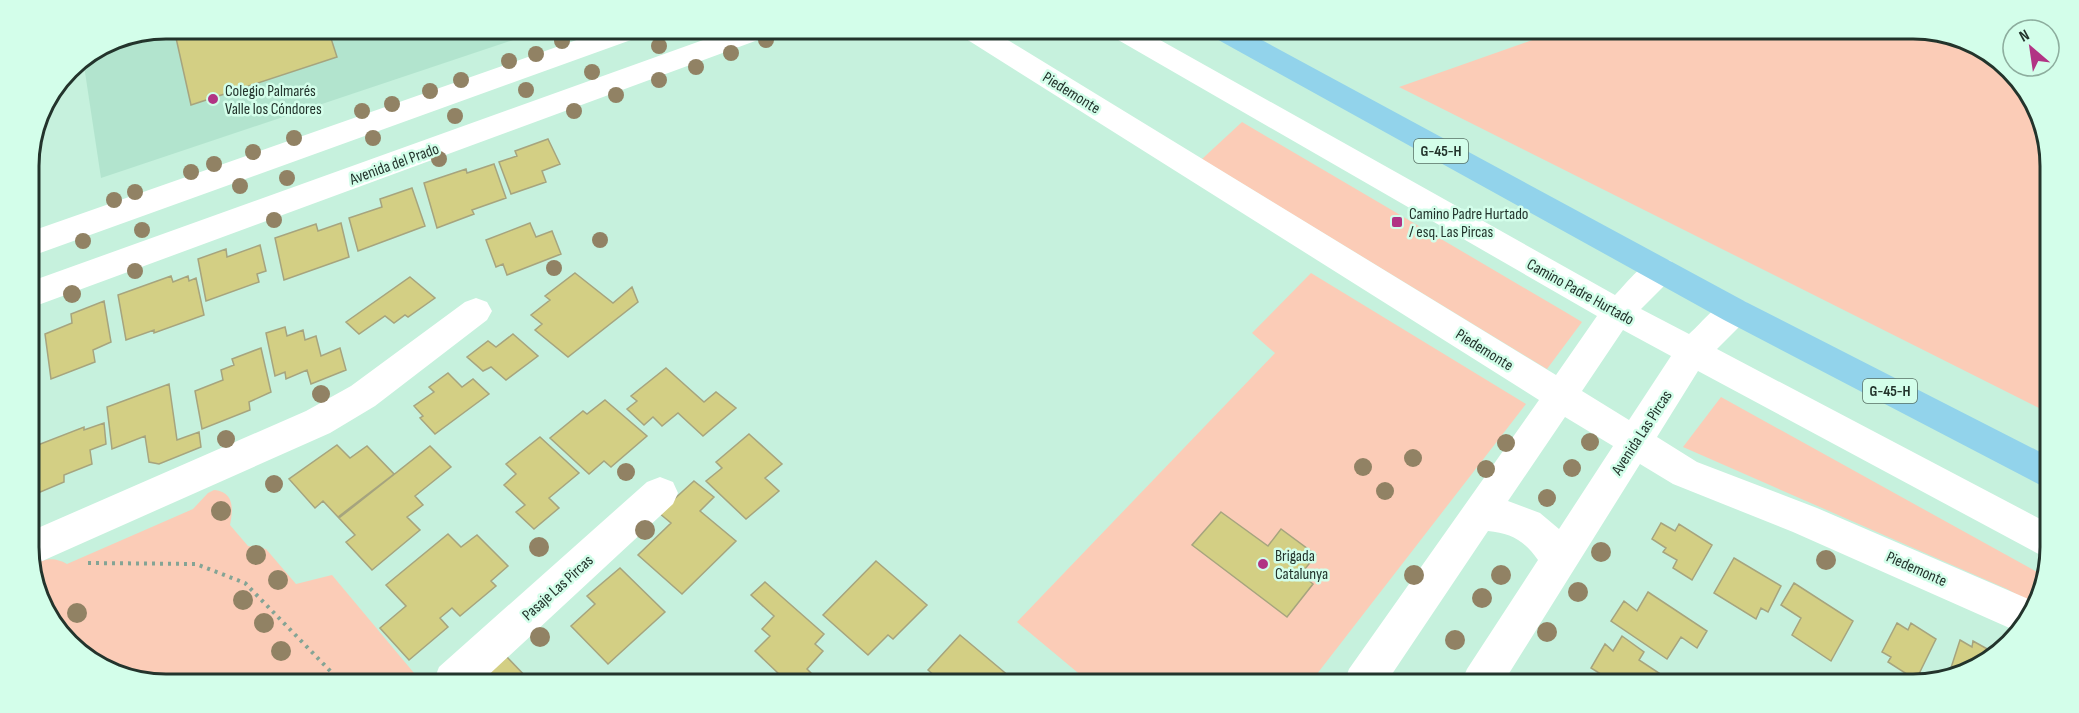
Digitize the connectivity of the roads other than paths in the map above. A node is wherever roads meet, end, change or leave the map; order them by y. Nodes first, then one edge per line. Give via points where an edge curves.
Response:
1 (607, 39) edge
2 (734, 39) edge
3 (986, 39) edge
4 (1136, 39) edge
5 (1238, 39) edge
6 (39, 241) edge
7 (1660, 270) junction
8 (39, 292) edge
9 (1735, 310) junction
10 (476, 311) dead end
11 (1618, 312) junction
12 (1692, 352) junction
13 (1560, 396) junction
14 (1635, 441) junction
15 (2040, 469) edge
16 (660, 493) dead end
17 (1479, 514) junction
18 (2040, 538) edge
19 (39, 545) edge
20 (1559, 562) junction
21 (2021, 614) edge
22 (461, 674) edge
23 (1369, 674) edge
24 (1487, 674) edge

1 - 6 street
2 - 8 street, Avenida del Prado
3 - 13 street, Piedemonte
4 - 11 street, Camino Padre Hurtado
5 - 7 main road, G-45-H
7 - 9 main road, G-45-H
7 - 11 street
9 - 12 street, Avenida Las Pircas
9 - 15 main road, G-45-H
10 - 19 street via 363,396 318,422
11 - 12 street, Camino Padre Hurtado
11 - 13 street
12 - 14 street, Avenida Las Pircas
12 - 18 street, Camino Padre Hurtado
13 - 14 street, Piedemonte
13 - 17 street
14 - 20 street, Avenida Las Pircas
14 - 21 street, Piedemonte via 1685,472
16 - 22 street, Pasaje Las Pircas
17 - 20 street via 1509,517 1528,525 1547,540
17 - 23 street
20 - 24 street, Avenida Las Pircas

